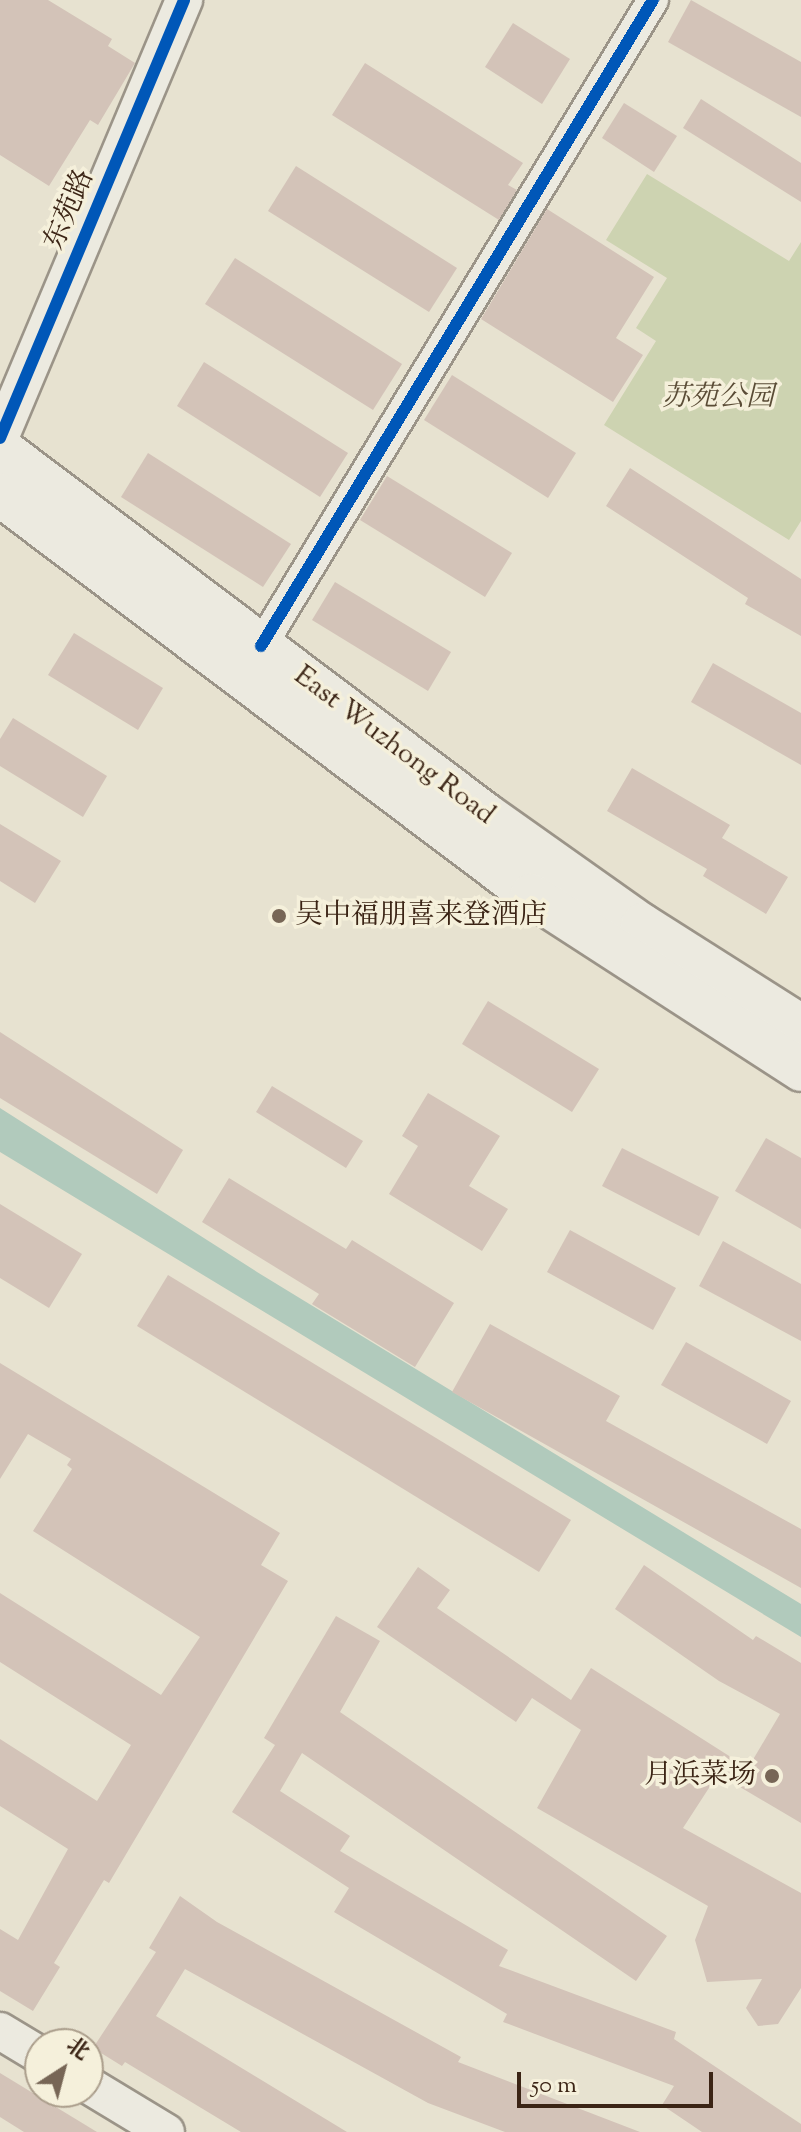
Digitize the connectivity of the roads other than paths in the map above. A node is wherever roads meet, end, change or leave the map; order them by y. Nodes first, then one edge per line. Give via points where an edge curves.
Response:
1 (184, 0) edge
2 (653, 0) edge
3 (0, 438) edge
4 (0, 448) edge
5 (0, 495) edge
6 (261, 646) junction
7 (801, 1026) edge
8 (801, 1070) edge
9 (0, 2031) edge
10 (24, 2045) edge
11 (104, 2095) edge
12 (166, 2132) edge

1 - 3 street, 东苑路
2 - 6 street
4 - 6 main road, East Wuzhong Road
5 - 8 main road, East Wuzhong Road via 485,862 665,986
6 - 7 main road, East Wuzhong Road via 565,872
9 - 10 street
11 - 12 street

